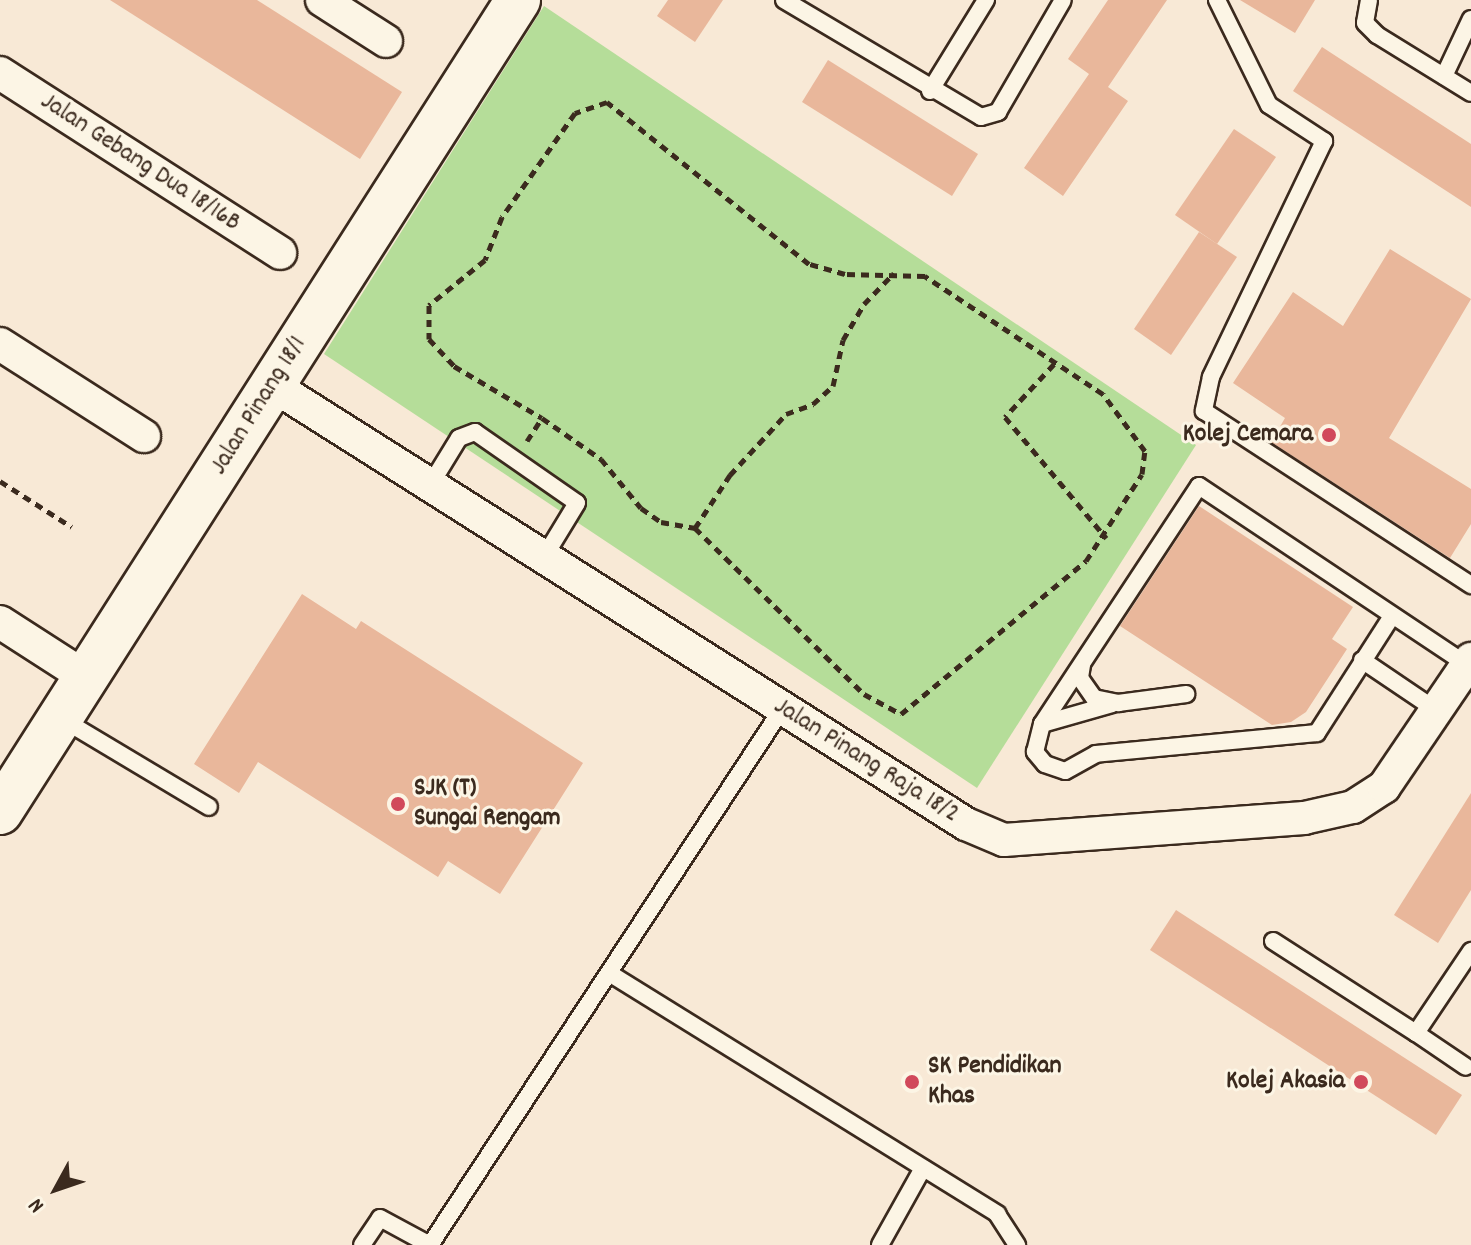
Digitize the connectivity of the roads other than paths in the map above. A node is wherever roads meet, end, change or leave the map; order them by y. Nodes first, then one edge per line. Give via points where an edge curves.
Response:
1 (322, 0) edge
2 (518, 0) edge
3 (784, 0) edge
4 (986, 0) edge
5 (1063, 0) edge
6 (1217, 0) edge
7 (1369, 0) edge
8 (1471, 19) edge
9 (386, 41) dead end
10 (0, 73) edge
11 (1444, 76) junction
12 (930, 91) junction
13 (1471, 93) edge
14 (280, 253) dead end
15 (0, 344) edge
16 (272, 385) junction
17 (144, 436) dead end
18 (429, 487) junction
19 (543, 559) junction
20 (1471, 585) edge
21 (1392, 616) junction
22 (0, 622) edge
23 (1362, 660) junction
24 (1083, 663) junction
25 (1466, 673) edge
26 (87, 678) junction
27 (1186, 694) dead end
28 (1118, 703) junction
29 (782, 709) junction
30 (1436, 710) junction
31 (61, 719) junction
32 (1042, 724) junction
33 (209, 807) dead end
34 (0, 812) edge
35 (1273, 941) dead end
36 (1471, 951) edge
37 (609, 973) junction
38 (1416, 1033) junction
39 (1466, 1067) dead end
40 (923, 1168) junction
41 (431, 1243) edge
42 (362, 1245) edge
43 (880, 1245) edge
44 (1017, 1245) edge

1 - 9 street
2 - 16 street, Jalan Pinang 18/1
3 - 12 lane
4 - 12 lane
5 - 12 lane via 998,112 981,117
6 - 20 lane via 1269,105 1324,141 1211,377 1204,411
7 - 11 lane via 1365,23
8 - 11 lane
10 - 14 street, Jalan Gebang Dua 18/16B
11 - 13 lane
15 - 17 street
16 - 18 street, Jalan Pinang Raja 18/2
16 - 26 street, Jalan Pinang 18/1
18 - 19 street, Jalan Pinang Raja 18/2
18 - 19 lane via 467,432 516,459 577,503
19 - 29 street, Jalan Pinang Raja 18/2
21 - 23 lane
21 - 24 lane via 1199,486
21 - 25 lane
22 - 26 street
23 - 30 lane
23 - 32 lane via 1317,733 1096,754 1065,771 1045,764 1035,752
24 - 28 lane via 1085,690 1094,698
24 - 32 lane
25 - 30 street, Jalan Pinang Raja 18/2
26 - 31 street, Jalan Pinang 18/1
27 - 28 lane
28 - 32 lane
29 - 30 street, Jalan Pinang Raja 18/2 via 966,824 1026,843 1304,818 1353,807 1384,787
29 - 37 lane
31 - 33 lane
31 - 34 street, Jalan Pinang 18/1
35 - 38 lane
36 - 38 lane
37 - 40 lane
37 - 41 lane
38 - 39 lane
40 - 43 lane
40 - 44 lane via 997,1214
41 - 42 lane via 380,1218

